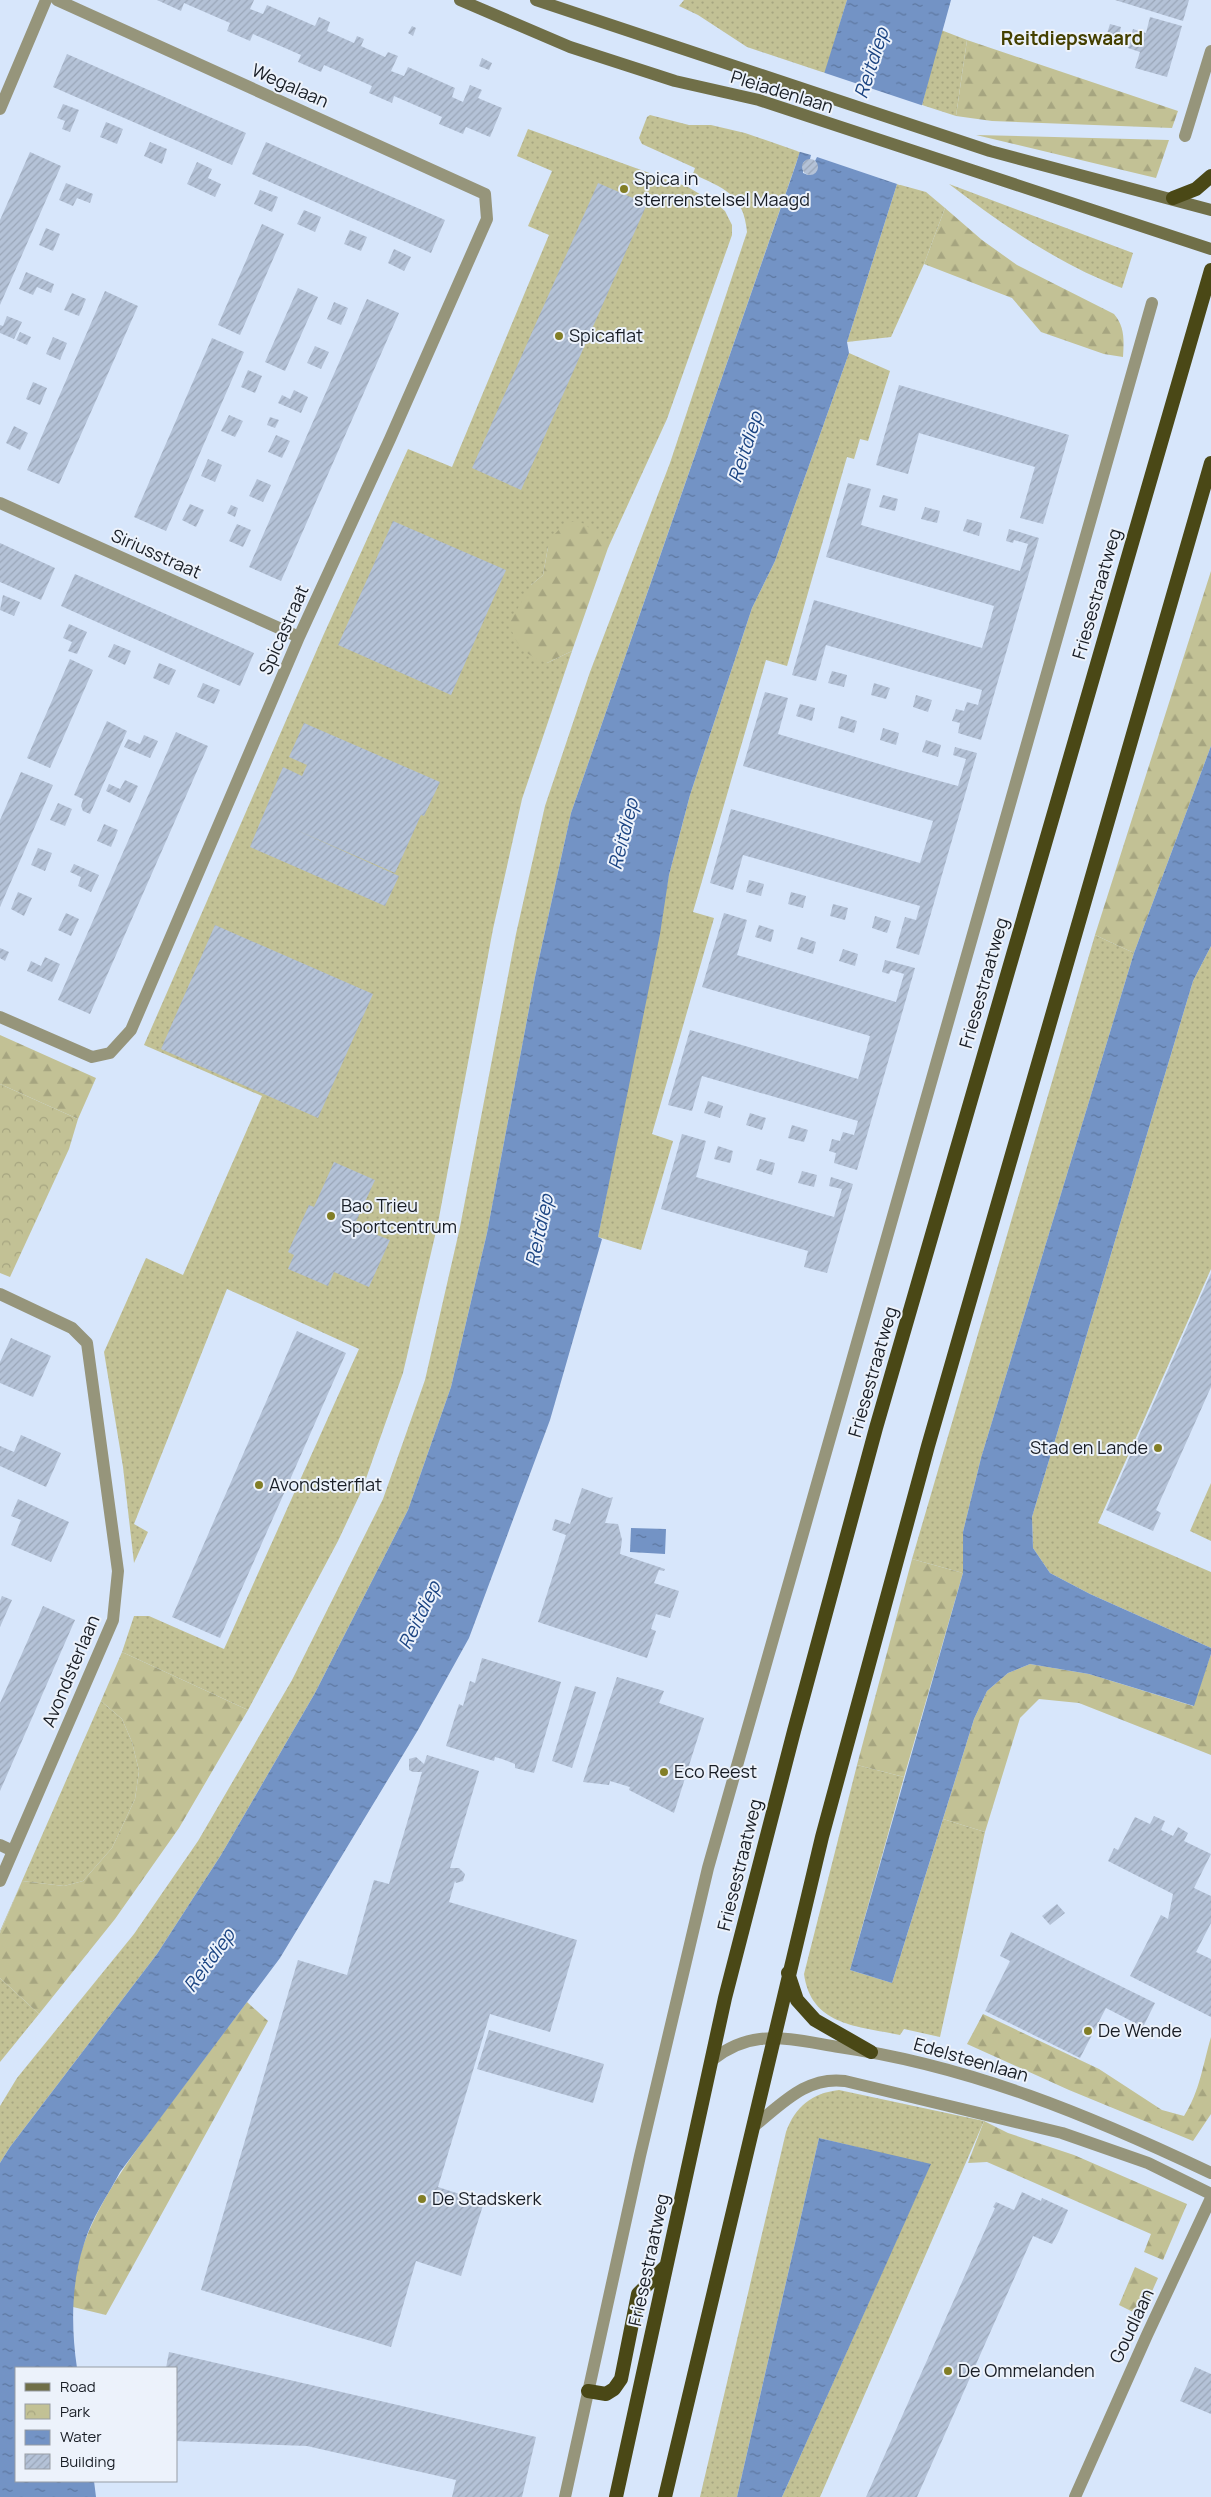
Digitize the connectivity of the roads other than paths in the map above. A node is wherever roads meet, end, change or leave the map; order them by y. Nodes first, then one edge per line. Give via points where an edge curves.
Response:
1 (46, 0) edge
2 (57, 0) edge
3 (460, 0) edge
4 (536, 0) edge
5 (1211, 52) edge
6 (0, 109) edge
7 (1185, 136) dead end
8 (1211, 176) edge
9 (1173, 198) junction
10 (1211, 210) edge
11 (487, 219) joint
12 (1211, 249) edge
13 (1211, 270) edge
14 (1152, 303) dead end
15 (1211, 463) edge
16 (0, 503) edge
17 (299, 636) junction
18 (0, 1016) edge
19 (0, 1294) edge
20 (0, 1845) edge
21 (13, 1851) junction
22 (0, 1881) edge
23 (788, 1972) junction
24 (773, 2038) junction
25 (871, 2052) junction
26 (712, 2060) junction
27 (753, 2127) junction
28 (1211, 2173) edge
29 (1211, 2196) edge
30 (666, 2266) junction
31 (588, 2391) junction
32 (565, 2497) edge
33 (616, 2497) edge
34 (665, 2497) edge
35 (1075, 2497) edge

1 - 6 street
2 - 11 street, Wegalaan via 485,194
3 - 12 main road, Pleiadenlaan via 578,49 675,81 759,100
4 - 9 main road, Pleiadenlaan via 919,128 1060,171
5 - 7 street
8 - 9 highway via 1196,189
9 - 10 main road, Pleiadenlaan
11 - 17 street, Spicastraat
13 - 26 highway, Friesestraatweg via 876,1428 794,1731
14 - 31 street, Friesestraatweg via 708,1868
15 - 23 highway via 928,1446
16 - 17 street, Siriusstraat
17 - 18 street, Spicastraat via 131,1030 110,1053 92,1056
19 - 21 street, Avondsterlaan via 72,1328 87,1343 118,1571 113,1620
20 - 21 street
21 - 22 street, Avondsterlaan
23 - 24 highway
23 - 25 highway via 797,2000 815,2020
24 - 25 street, Edelsteenlaan
24 - 26 street, Edelsteenlaan via 746,2041
24 - 27 highway
25 - 28 street, Edelsteenlaan via 1012,2088 1092,2118
26 - 30 highway, Friesestraatweg
27 - 29 street via 802,2088 827,2080 845,2081 1062,2133 1148,2163
27 - 34 highway
29 - 35 street, Goudlaan
30 - 31 highway via 638,2294 618,2384 610,2394
30 - 33 highway, Friesestraatweg
31 - 32 street, Friesestraatweg

